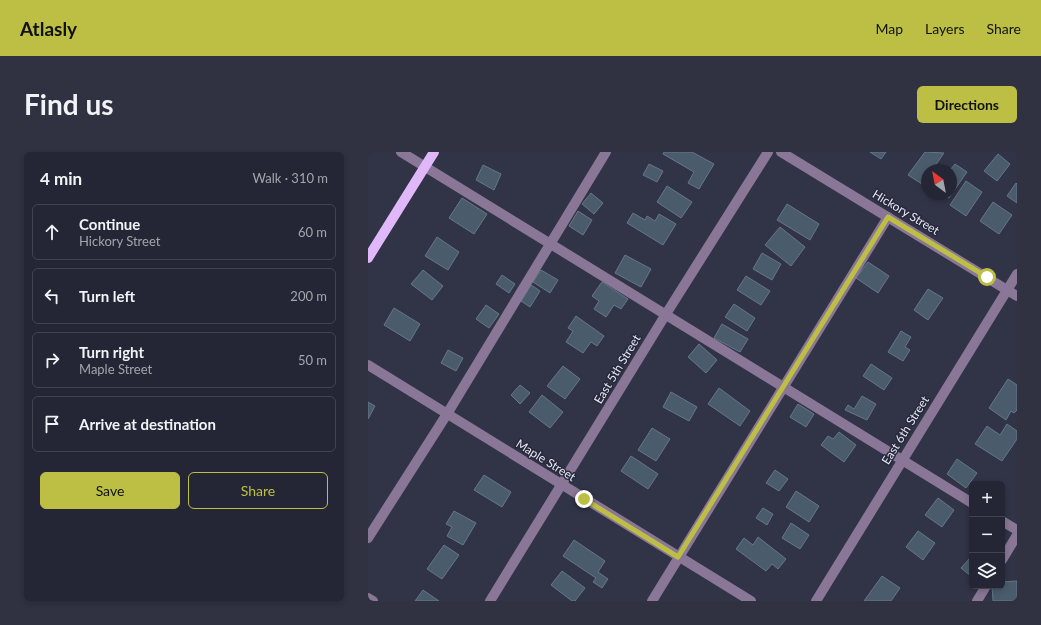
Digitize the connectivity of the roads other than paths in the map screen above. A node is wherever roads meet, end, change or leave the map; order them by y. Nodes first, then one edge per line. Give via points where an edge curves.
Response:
1 (401, 152) edge
2 (434, 152) edge
3 (606, 152) edge
4 (768, 152) edge
5 (781, 152) edge
6 (425, 166) junction
7 (888, 217) junction
8 (550, 244) junction
9 (368, 258) edge
10 (1017, 274) edge
11 (1007, 289) junction
12 (1017, 296) edge
13 (666, 314) junction
14 (368, 365) edge
15 (783, 387) junction
16 (446, 414) junction
17 (902, 461) junction
18 (561, 485) junction
19 (969, 501) edge
20 (1005, 523) edge
21 (1017, 530) edge
22 (1017, 535) edge
23 (368, 538) edge
24 (1005, 555) edge
25 (678, 557) junction
26 (984, 589) edge
27 (368, 598) edge
28 (373, 601) edge
29 (490, 601) edge
30 (652, 601) edge
31 (751, 601) edge
32 (816, 601) edge
33 (977, 601) edge

1 - 6 street
2 - 6 main road
3 - 8 street
4 - 13 street, East 5th Street
5 - 7 street, Hickory Street
6 - 8 street
6 - 9 main road
7 - 11 street, Hickory Street
7 - 15 street
8 - 13 street
8 - 16 street
10 - 11 street, East 6th Street
11 - 12 street, Hickory Street
11 - 17 street, East 6th Street
13 - 15 street
13 - 18 street, East 5th Street
14 - 16 street, Maple Street
15 - 17 street
15 - 25 street
16 - 18 street, Maple Street
16 - 23 street
17 - 19 street
17 - 32 street, East 6th Street
18 - 25 street, Maple Street
18 - 29 street, East 5th Street
20 - 21 street
22 - 24 street
25 - 30 street
25 - 31 street, Maple Street
26 - 33 street
27 - 28 street

